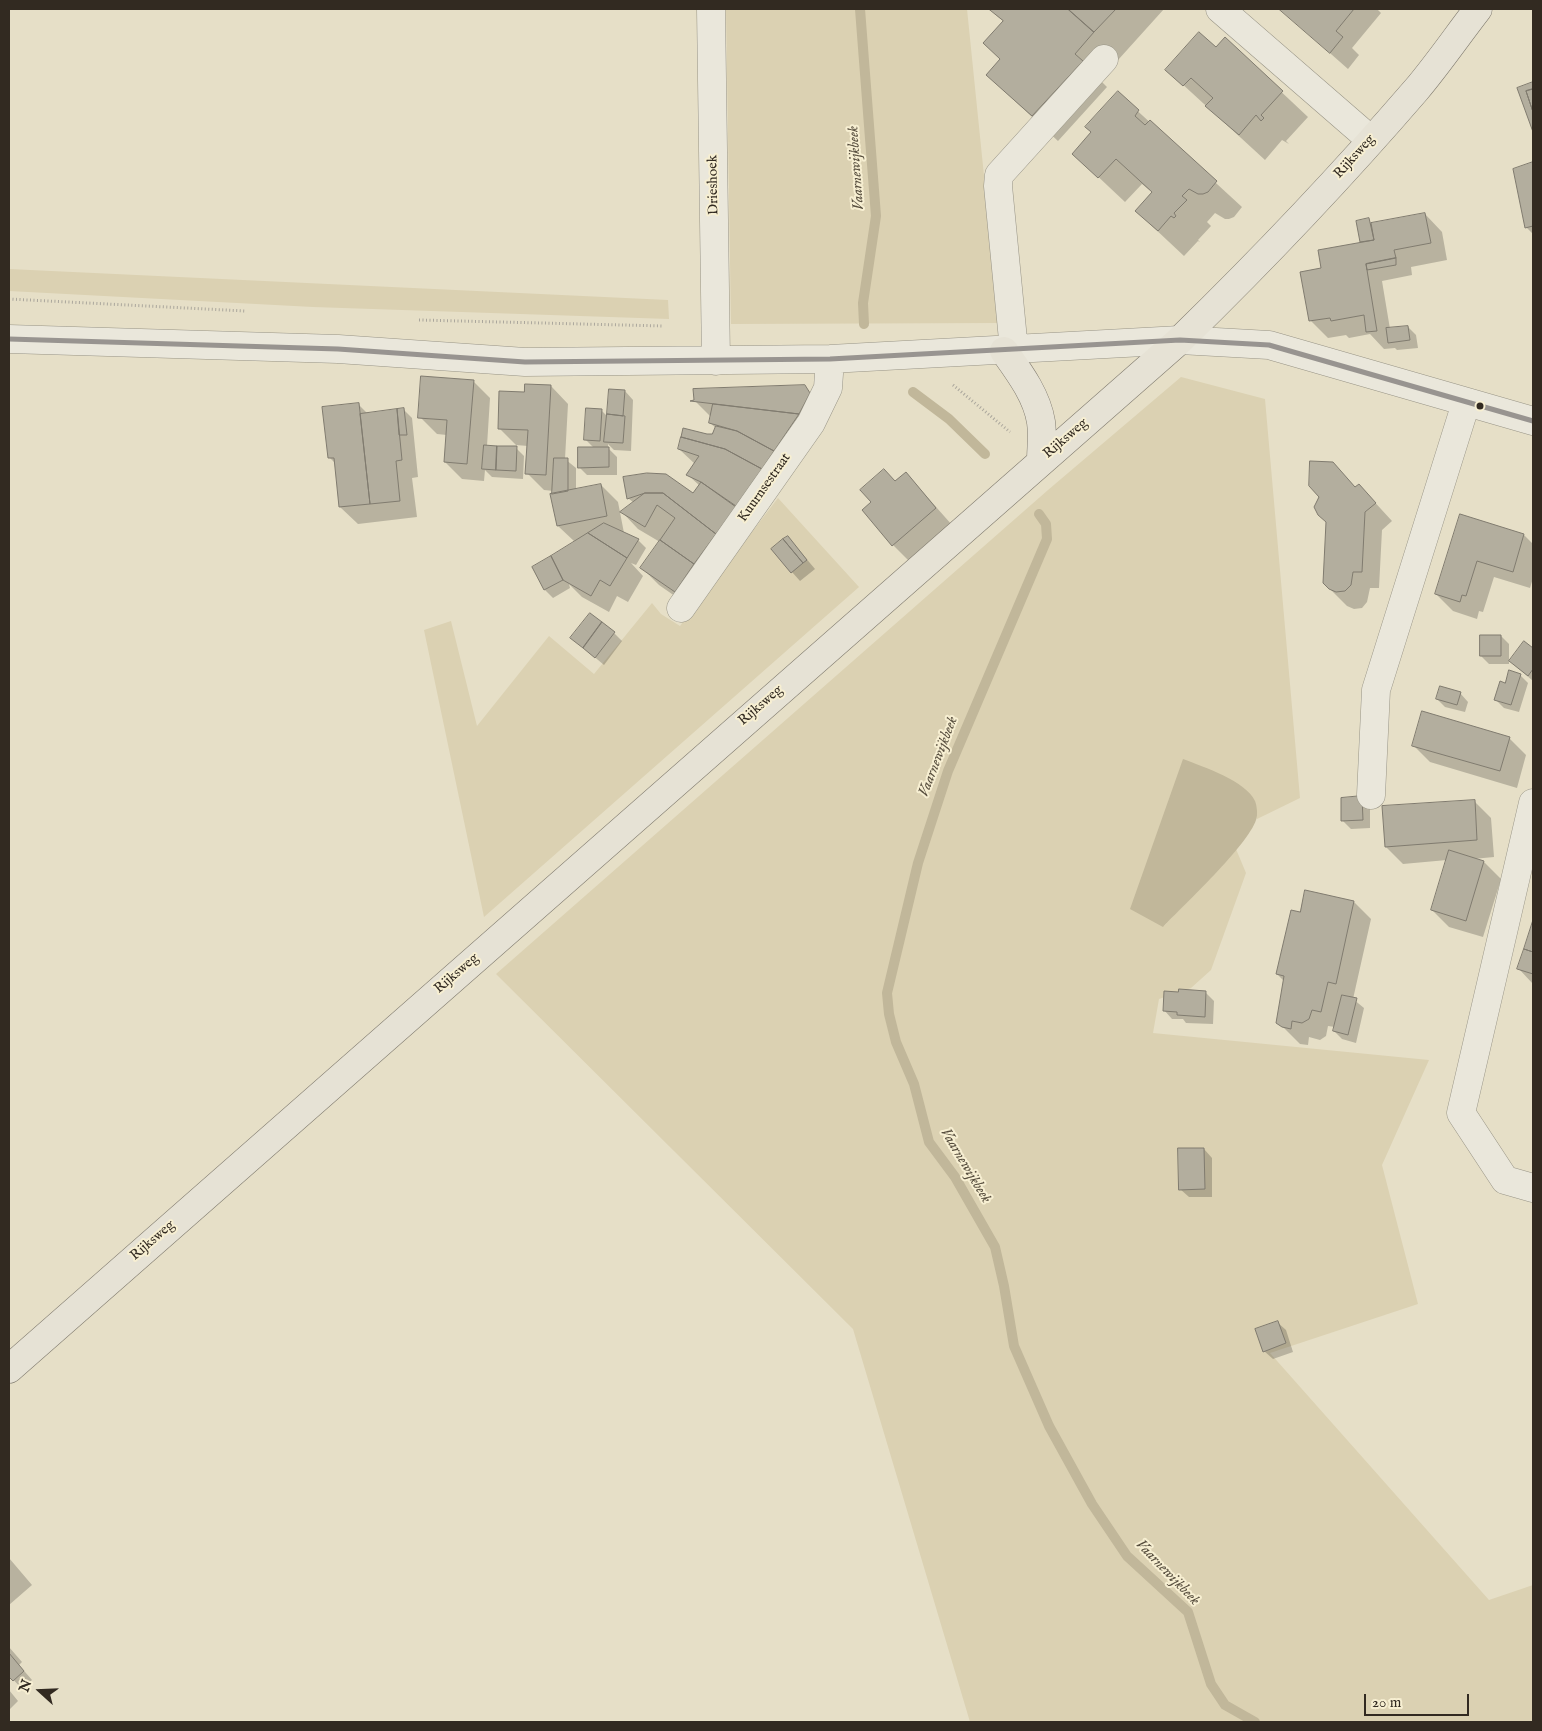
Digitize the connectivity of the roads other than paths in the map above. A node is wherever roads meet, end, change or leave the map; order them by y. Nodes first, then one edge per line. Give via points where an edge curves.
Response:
1 (711, 9) edge
2 (1220, 9) edge
3 (1478, 9) edge
4 (1104, 58) dead end
5 (1371, 140) junction
6 (9, 339) edge
7 (1180, 340) junction
8 (1009, 350) junction
9 (830, 359) junction
10 (716, 361) junction
11 (1466, 403) junction
12 (1533, 421) edge
13 (1041, 461) junction
14 (681, 608) dead end
15 (1372, 795) dead end
16 (1533, 803) edge
17 (1533, 1188) edge
18 (9, 1369) edge

1 - 10 street, Drieshoek
2 - 5 street
3 - 5 main road, Rijksweg via 1417,88
4 - 8 street via 999,175
5 - 7 main road, Rijksweg via 1291,229
6 - 10 street via 338,349 525,362
7 - 8 street
7 - 11 street via 1269,345
7 - 13 main road, Rijksweg
8 - 9 street
8 - 13 main road via 1034,400 1041,423
9 - 10 street
9 - 14 street, Kuurnsestraat via 828,388 811,423
11 - 12 street
11 - 15 street via 1376,690
13 - 18 main road, Rijksweg
16 - 17 street via 1461,1114 1504,1180

